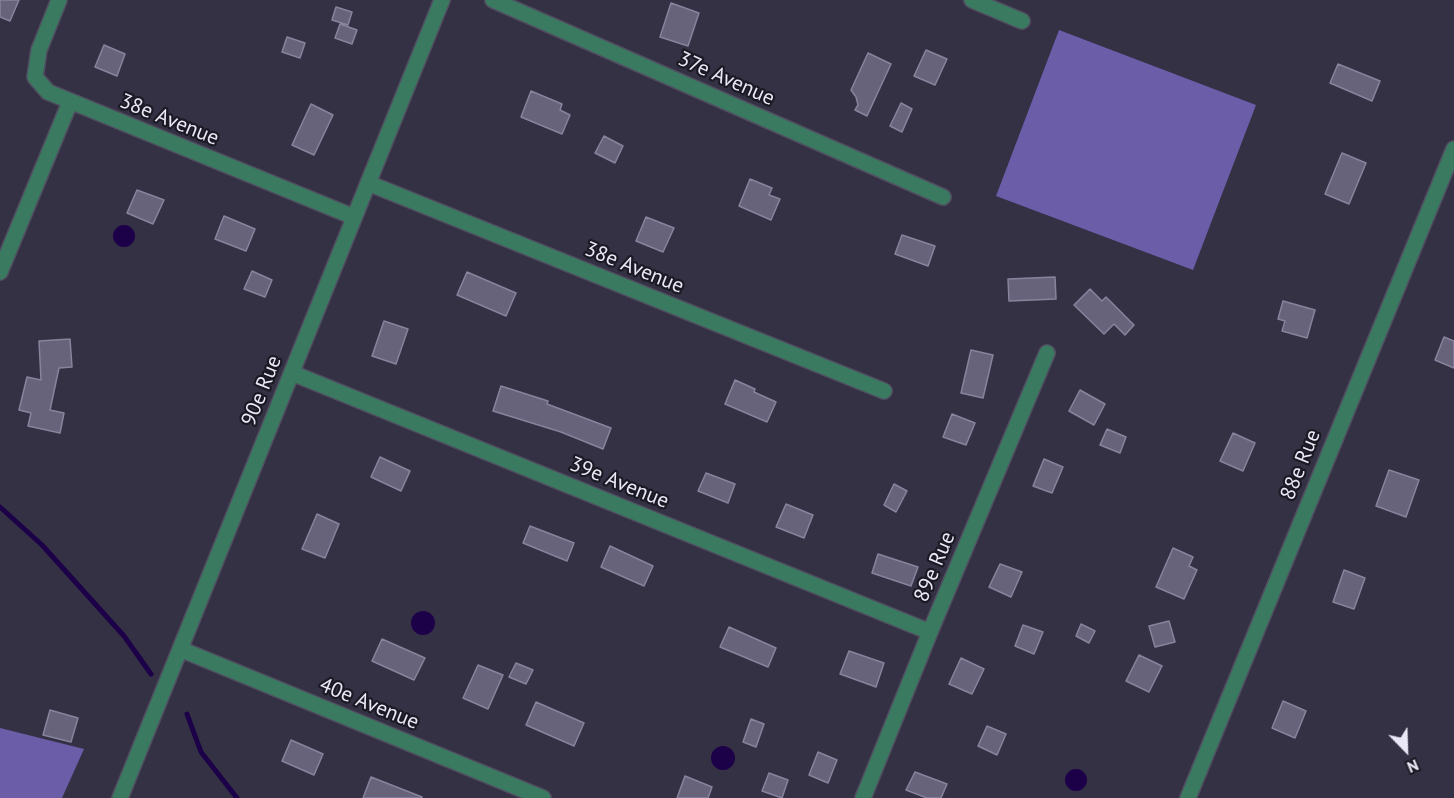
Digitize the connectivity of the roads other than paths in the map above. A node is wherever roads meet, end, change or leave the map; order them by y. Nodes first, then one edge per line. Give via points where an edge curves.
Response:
1 (59, 0) edge
2 (442, 0) edge
3 (493, 0) edge
4 (972, 0) edge
5 (1022, 21) dead end
6 (70, 102) junction
7 (1454, 149) edge
8 (368, 183) junction
9 (943, 197) dead end
10 (354, 217) junction
11 (0, 272) edge
12 (1047, 353) dead end
13 (292, 373) junction
14 (884, 391) dead end
15 (930, 632) junction
16 (180, 649) junction
17 (120, 798) edge
18 (543, 798) edge
19 (863, 798) edge
20 (1188, 798) edge

1 - 6 street, 38e Avenue via 39,50 36,77 48,92
2 - 8 street, 90e Rue
3 - 9 street, 37e Avenue
4 - 5 street
6 - 10 street, 38e Avenue
6 - 11 street
7 - 20 street, 88e Rue
8 - 10 street, 90e Rue
8 - 14 street, 38e Avenue
10 - 13 street, 90e Rue
12 - 15 street, 89e Rue
13 - 15 street, 39e Avenue
13 - 16 street, 90e Rue
15 - 19 street, 89e Rue
16 - 17 street, 90e Rue
16 - 18 street, 40e Avenue

